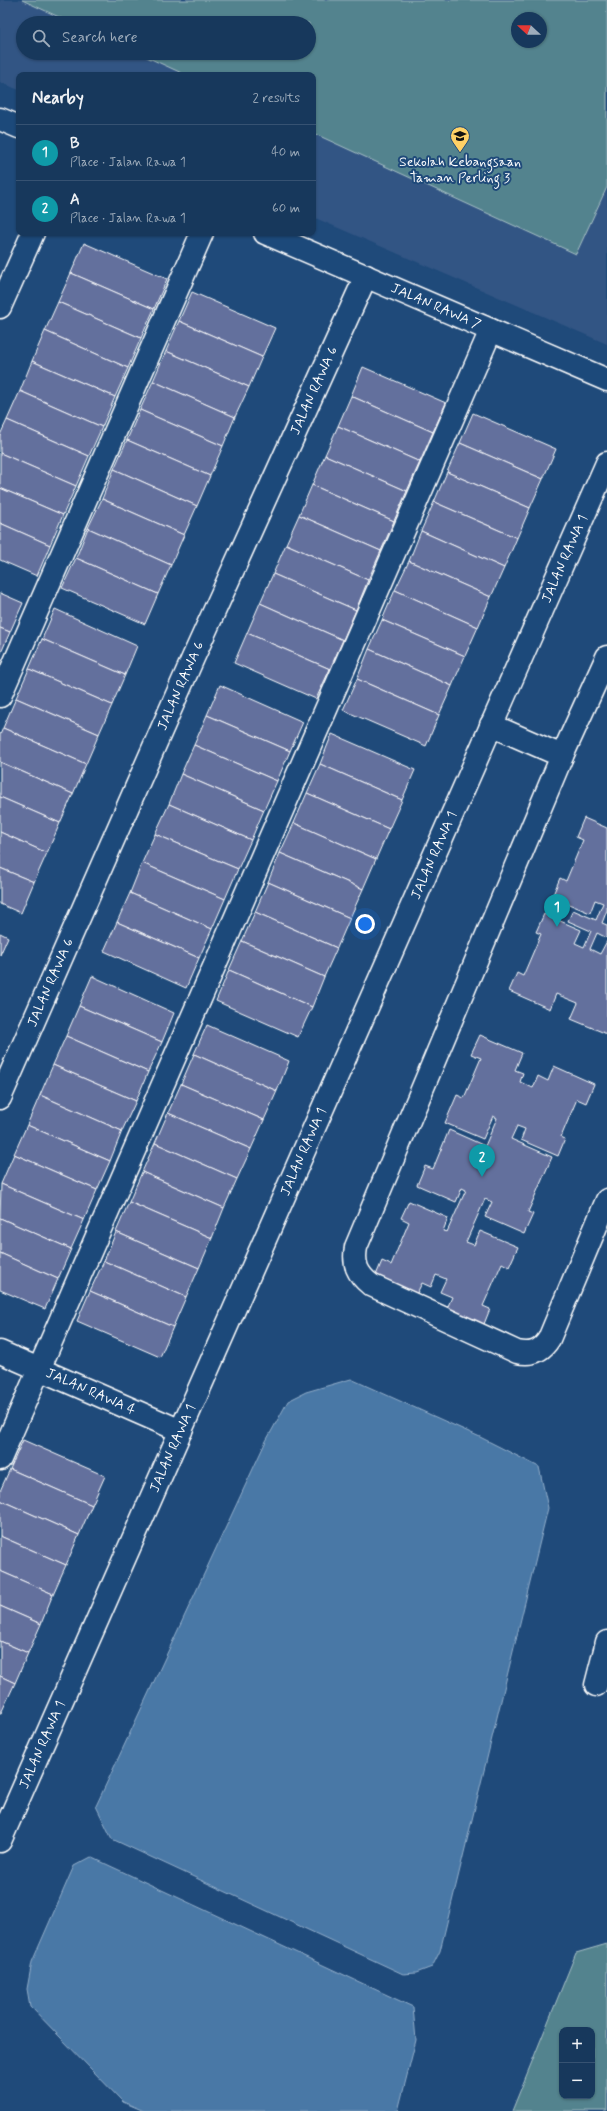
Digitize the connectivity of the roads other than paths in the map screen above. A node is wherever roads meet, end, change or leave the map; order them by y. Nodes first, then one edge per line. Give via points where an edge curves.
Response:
1 (0, 118) edge
2 (16, 126) edge
3 (32, 236) edge
4 (201, 236) edge
5 (272, 236) edge
6 (366, 276) junction
7 (0, 308) edge
8 (491, 330) junction
9 (607, 380) edge
10 (607, 463) edge
11 (607, 658) edge
12 (0, 696) edge
13 (491, 725) junction
14 (562, 756) junction
15 (0, 1098) edge
16 (607, 1200) edge
17 (0, 1352) edge
18 (40, 1369) junction
19 (181, 1431) junction
20 (0, 1459) edge
21 (607, 1642) edge
22 (596, 1686) dead end
23 (0, 1841) edge

1 - 2 street
3 - 7 street
4 - 12 street
5 - 6 street, JALAN RAWA 7
6 - 8 street, JALAN RAWA 7
6 - 15 street, JALAN RAWA 6 via 193,658
8 - 9 street, JALAN RAWA 7
8 - 18 street
10 - 13 street, JALAN RAWA 1
11 - 14 street
13 - 14 street
13 - 19 street, JALAN RAWA 1
14 - 16 street via 356,1247 356,1269 371,1285 517,1352 536,1352 544,1347 549,1339
17 - 18 street, JALAN RAWA 4
18 - 19 street, JALAN RAWA 4
18 - 20 street
19 - 23 street, JALAN RAWA 1
21 - 22 street

